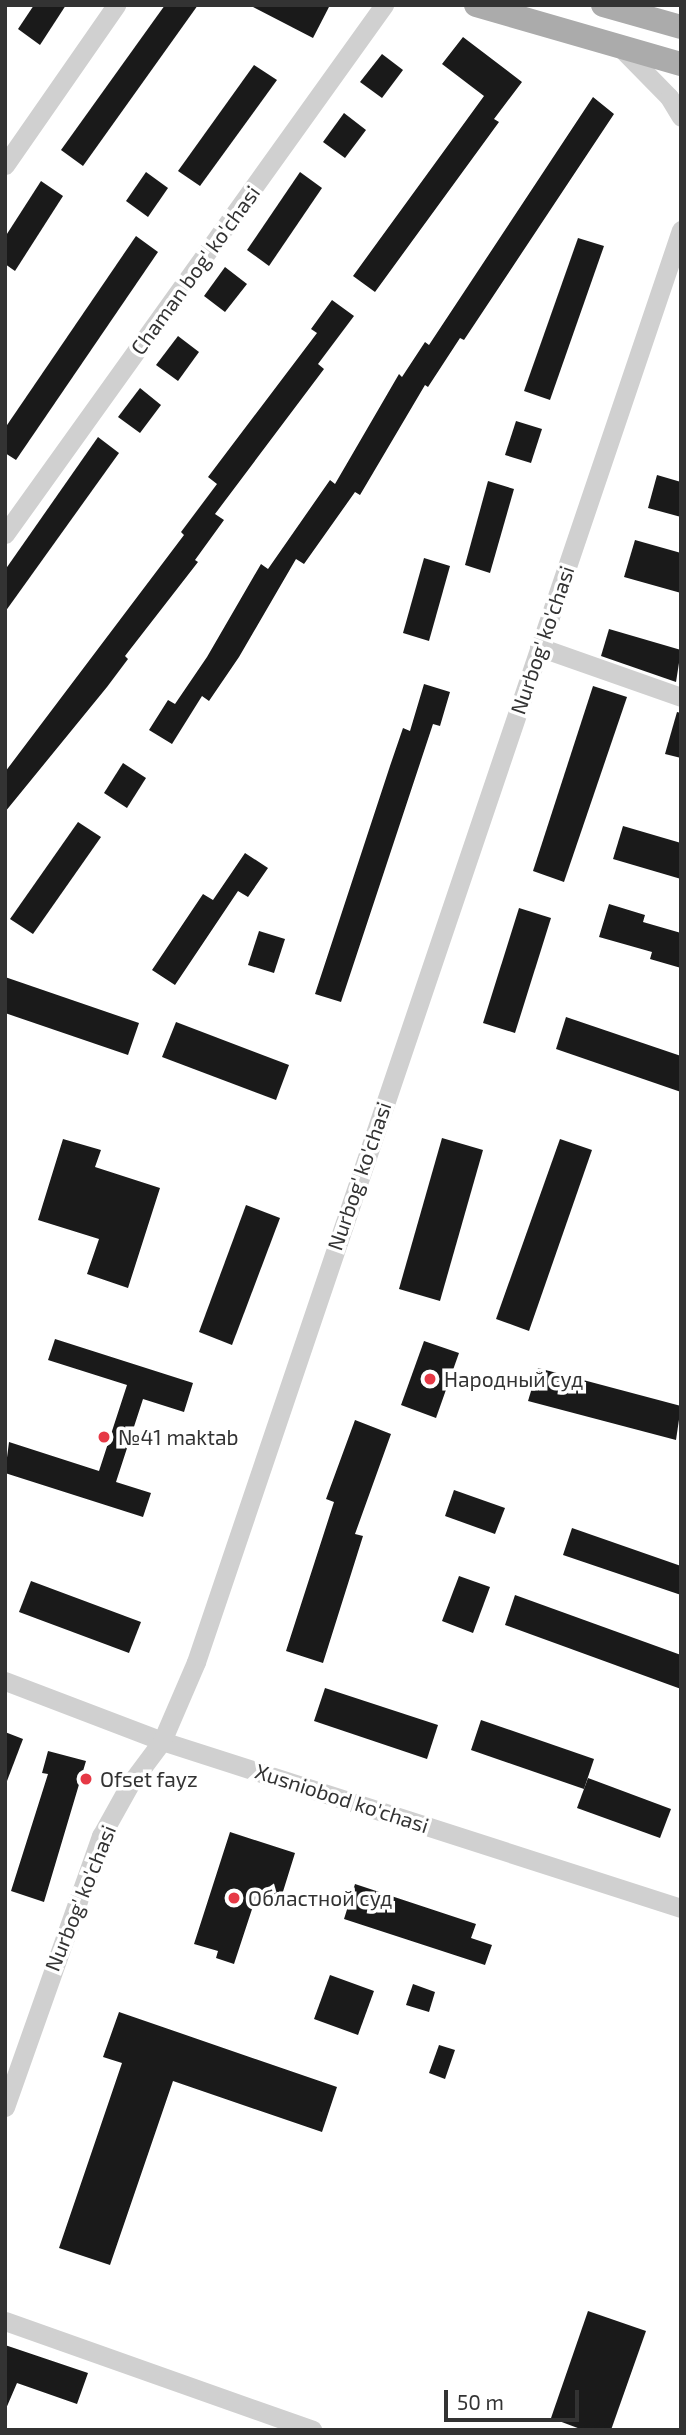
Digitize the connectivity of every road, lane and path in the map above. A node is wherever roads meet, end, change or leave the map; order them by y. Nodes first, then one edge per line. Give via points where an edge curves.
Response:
1 (116, 5) edge
2 (384, 5) edge
3 (476, 5) edge
4 (603, 5) edge
5 (674, 21) edge
6 (615, 44) junction
7 (681, 64) edge
8 (681, 117) edge
9 (5, 165) edge
10 (681, 230) edge
11 (5, 534) edge
12 (539, 647) junction
13 (681, 696) edge
14 (5, 1681) edge
15 (162, 1741) junction
16 (681, 1908) edge
17 (5, 2107) edge
18 (5, 2321) edge
19 (312, 2430) edge

1 - 9 street
2 - 11 street, Chaman bog' ko'chasi
3 - 6 main road
4 - 5 main road
6 - 7 main road
6 - 8 street via 669,97
10 - 12 street, Nurbog' ko'chasi
12 - 13 street
12 - 15 street, Nurbog' ko'chasi via 196,1662
14 - 15 street, Xusniobod ko'chasi
15 - 16 street, Xusniobod ko'chasi
15 - 17 street, Nurbog' ko'chasi via 130,1784 101,1836
18 - 19 street

